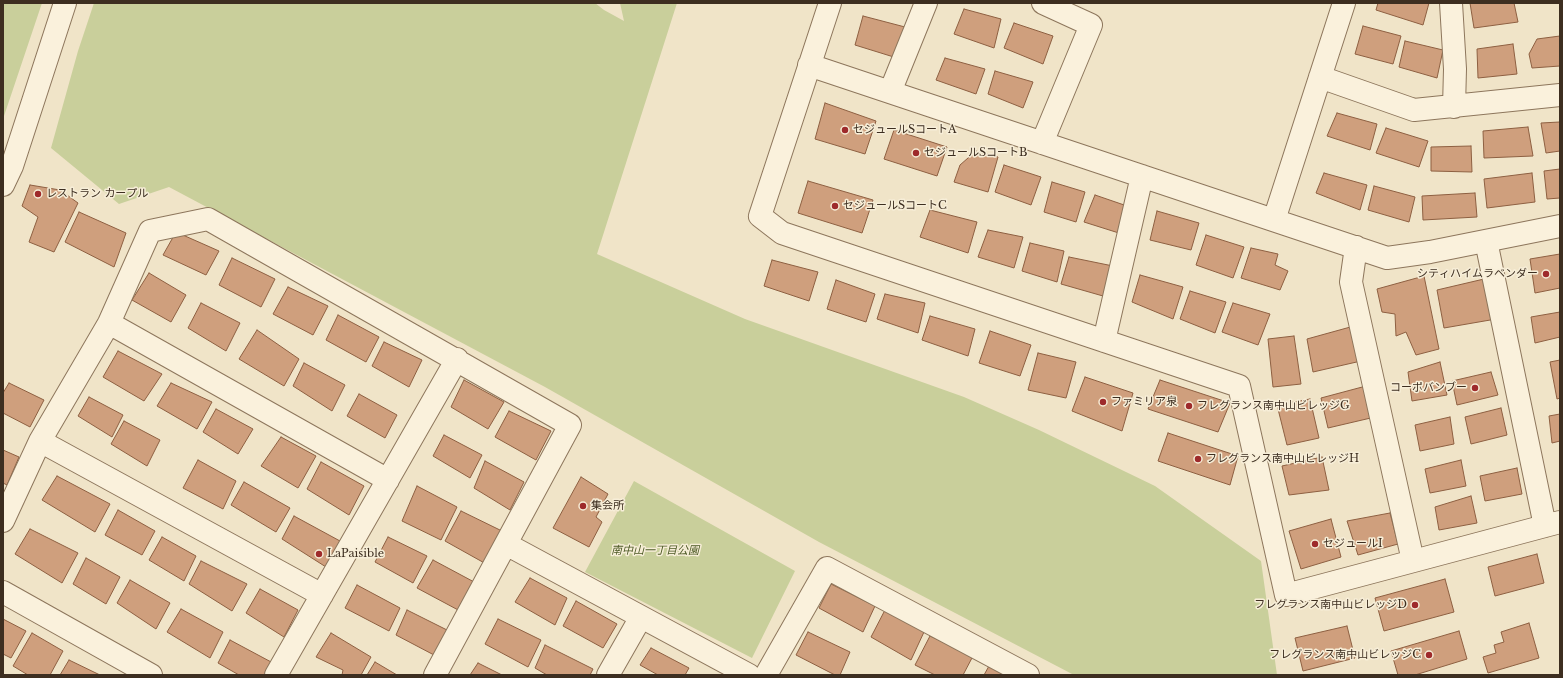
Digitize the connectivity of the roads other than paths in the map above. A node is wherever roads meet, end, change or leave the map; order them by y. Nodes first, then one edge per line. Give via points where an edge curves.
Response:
1 (65, 3) edge
2 (830, 3) edge
3 (926, 3) edge
4 (1043, 3) edge
5 (1344, 3) edge
6 (1451, 3) edge
7 (809, 65) junction
8 (1320, 77) junction
9 (890, 92) junction
10 (1560, 95) edge
11 (1454, 106) junction
12 (1042, 143) junction
13 (1142, 176) junction
14 (3, 185) edge
15 (1274, 220) junction
16 (1560, 226) edge
17 (1486, 241) junction
18 (1356, 247) junction
19 (109, 322) junction
20 (1104, 341) junction
21 (457, 359) junction
22 (40, 441) junction
23 (388, 480) junction
24 (3, 521) edge
25 (1553, 524) edge
26 (506, 544) junction
27 (1413, 561) junction
28 (3, 592) edge
29 (322, 595) junction
30 (641, 617) junction
31 (151, 675) edge
32 (276, 675) edge
33 (435, 675) edge
34 (608, 675) edge
35 (748, 675) edge
36 (766, 675) edge
37 (1028, 675) edge

1 - 14 street via 12,166
2 - 7 street
3 - 9 street
4 - 12 street via 1091,25
5 - 8 street
6 - 11 street via 1455,69
7 - 9 street
7 - 20 street via 760,216 782,233
8 - 11 street via 1414,110
8 - 15 street
9 - 12 street
10 - 11 street
12 - 13 street
13 - 15 street
13 - 20 street
15 - 18 street
16 - 17 street
17 - 18 street via 1387,258
17 - 25 street
18 - 27 street via 1351,282
19 - 21 street via 150,231 208,219
19 - 22 street
19 - 23 street
20 - 27 street via 1239,386 1286,595
21 - 23 street
21 - 26 street via 570,425
22 - 24 street
22 - 29 street
23 - 29 street
25 - 27 street
26 - 30 street
26 - 33 street
28 - 31 street
29 - 32 street
30 - 34 street
30 - 35 street
36 - 37 street via 827,568

